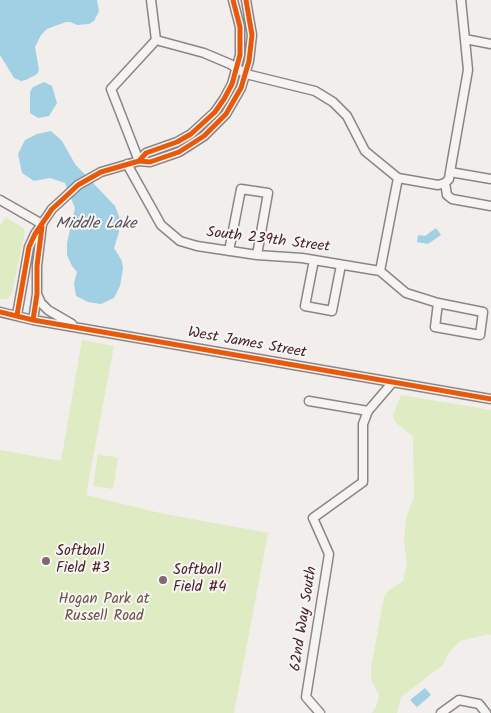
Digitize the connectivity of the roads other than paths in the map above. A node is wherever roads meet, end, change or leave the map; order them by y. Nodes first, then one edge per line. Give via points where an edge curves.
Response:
1 (152, 0) edge
2 (233, 0) edge
3 (246, 0) edge
4 (461, 0) edge
5 (465, 39) junction
6 (156, 40) junction
7 (491, 44) edge
8 (237, 69) junction
9 (246, 74) junction
10 (139, 161) junction
11 (127, 164) junction
12 (450, 172) junction
13 (398, 178) junction
14 (491, 179) edge
15 (445, 183) junction
16 (0, 200) edge
17 (491, 206) edge
18 (42, 224) junction
19 (229, 251) junction
20 (257, 255) junction
21 (314, 260) junction
22 (341, 264) junction
23 (380, 271) junction
24 (37, 294) junction
25 (438, 303) junction
26 (0, 312) edge
27 (17, 315) junction
28 (33, 320) junction
29 (79, 327) junction
30 (392, 383) junction
31 (491, 399) edge
32 (309, 401) dead end
33 (368, 411) junction
34 (320, 713) edge
35 (442, 713) edge
36 (486, 713) edge

1 - 6 street
2 - 8 street via 240,34
3 - 9 street via 252,35
4 - 5 street
5 - 7 street
5 - 12 street via 468,70
6 - 8 street via 204,54
6 - 10 street via 110,89
8 - 9 street
8 - 10 street via 224,98 204,124 177,142 146,153
9 - 10 street via 226,114 204,136 164,158
9 - 13 street via 315,91 333,102 347,116 365,151
10 - 11 street
11 - 18 street via 78,185
11 - 19 street, South 239th Street via 171,234 189,244
12 - 14 street
12 - 15 street
13 - 15 street via 438,185
13 - 23 street
15 - 17 street via 447,194 452,199
16 - 18 street
18 - 24 street
18 - 27 street via 28,251
19 - 20 street, South 239th Street
19 - 20 street via 241,189 268,193
20 - 21 street, South 239th Street
21 - 22 street, South 239th Street
21 - 22 street via 305,306 332,311
22 - 23 street, South 239th Street
23 - 25 street via 406,293
24 - 28 street
24 - 29 street via 48,310
25 - 25 street via 483,312 480,336 435,327
26 - 27 street, West James Street
27 - 28 street, West James Street
28 - 29 street, West James Street
29 - 30 street, West James Street
30 - 31 street, West James Street
30 - 33 street, 62nd Way South
32 - 33 street
33 - 34 street, 62nd Way South via 362,435 363,482 313,518 330,554 306,697
35 - 36 street via 459,700 479,704

